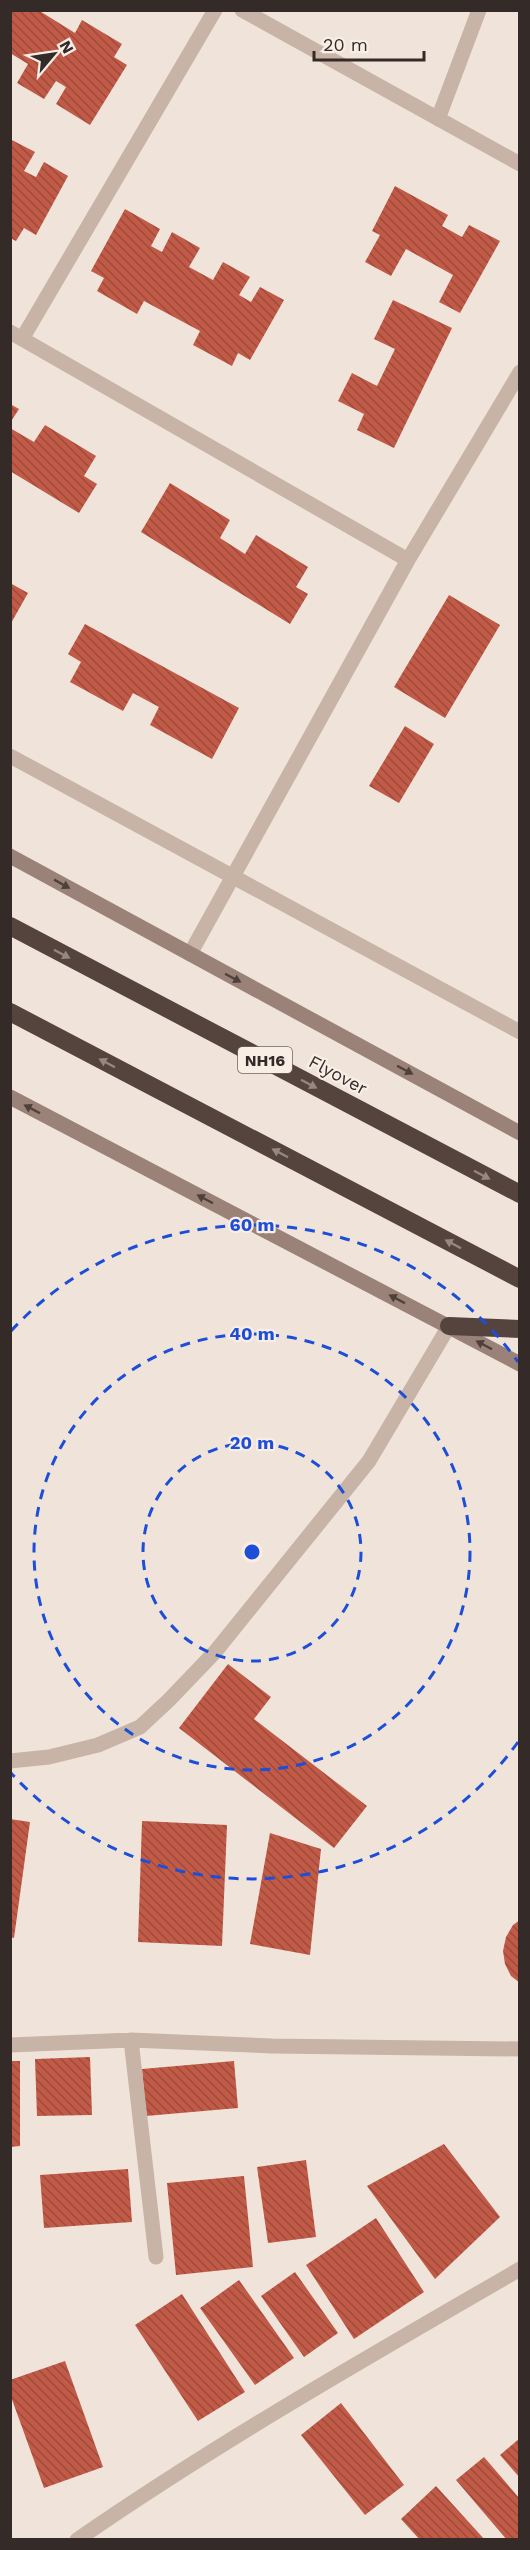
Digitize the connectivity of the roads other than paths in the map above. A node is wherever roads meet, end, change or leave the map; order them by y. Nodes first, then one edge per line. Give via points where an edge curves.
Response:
1 (215, 10) edge
2 (242, 10) edge
3 (479, 10) edge
4 (438, 119) junction
5 (519, 164) edge
6 (16, 336) edge
7 (519, 372) edge
8 (408, 560) junction
9 (10, 756) edge
10 (10, 856) edge
11 (233, 875) junction
12 (10, 926) edge
13 (190, 954) junction
14 (10, 1012) edge
15 (519, 1032) edge
16 (10, 1098) edge
17 (519, 1133) edge
18 (519, 1194) edge
19 (512, 1275) edge
20 (449, 1326) junction
21 (519, 1329) edge
22 (519, 1364) edge
23 (10, 1761) edge
24 (131, 2040) junction
25 (10, 2045) edge
26 (519, 2049) edge
27 (156, 2257) dead end
28 (519, 2269) edge
29 (77, 2540) edge

1 - 6 street
2 - 4 street
3 - 4 street
4 - 5 street
6 - 8 street
7 - 8 street
8 - 11 street
9 - 11 street
10 -> 13 street
11 - 13 street
11 - 15 street
12 -> 18 highway, Flyover / NH16
13 -> 17 street
19 -> 14 highway
20 -> 16 street
20 - 21 highway
22 -> 20 street
20 - 23 street via 369,1461 215,1652 169,1700 140,1727 98,1745
24 - 25 street
24 - 26 street
24 - 27 street
28 - 29 street via 285,2405

